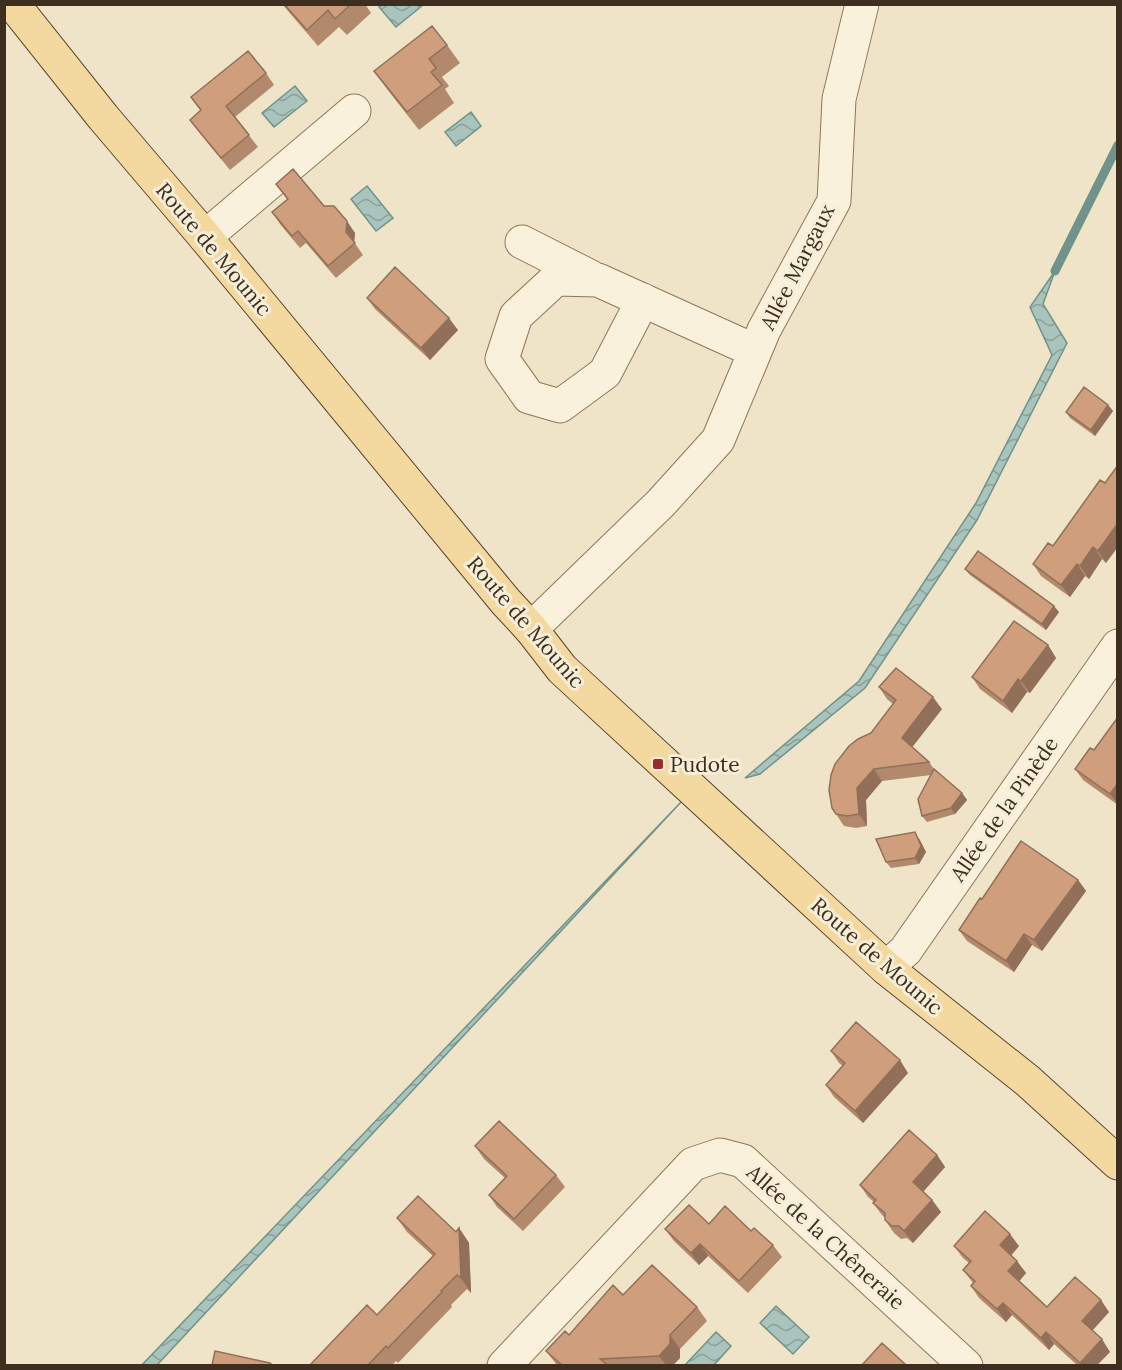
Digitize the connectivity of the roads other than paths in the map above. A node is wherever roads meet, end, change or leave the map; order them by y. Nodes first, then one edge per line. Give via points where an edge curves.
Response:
1 (13, 4) edge
2 (862, 4) edge
3 (354, 111) dead end
4 (205, 237) junction
5 (522, 242) dead end
6 (598, 280) junction
7 (643, 300) junction
8 (755, 351) junction
9 (531, 629) junction
10 (1118, 646) edge
11 (886, 968) junction
12 (1118, 1162) edge
13 (504, 1365) edge
14 (966, 1365) edge

1 - 4 main road, Route de Mounic
2 - 8 street, Allée Margaux via 839,99 834,201
3 - 4 street
4 - 9 main road, Route de Mounic
5 - 6 street
6 - 7 street, Allée Margaux
6 - 7 street, Allée Margaux via 556,279 516,316 502,359 530,397 560,406 605,373
7 - 8 street, Allée Margaux
8 - 9 street, Allée Margaux via 718,440 661,502
9 - 11 main road, Route de Mounic via 562,669
10 - 11 street, Allée de la Pinède via 906,950
11 - 12 main road, Route de Mounic via 1028,1081
13 - 14 street, Allée de la Chêneraie via 693,1164 720,1155 743,1161

